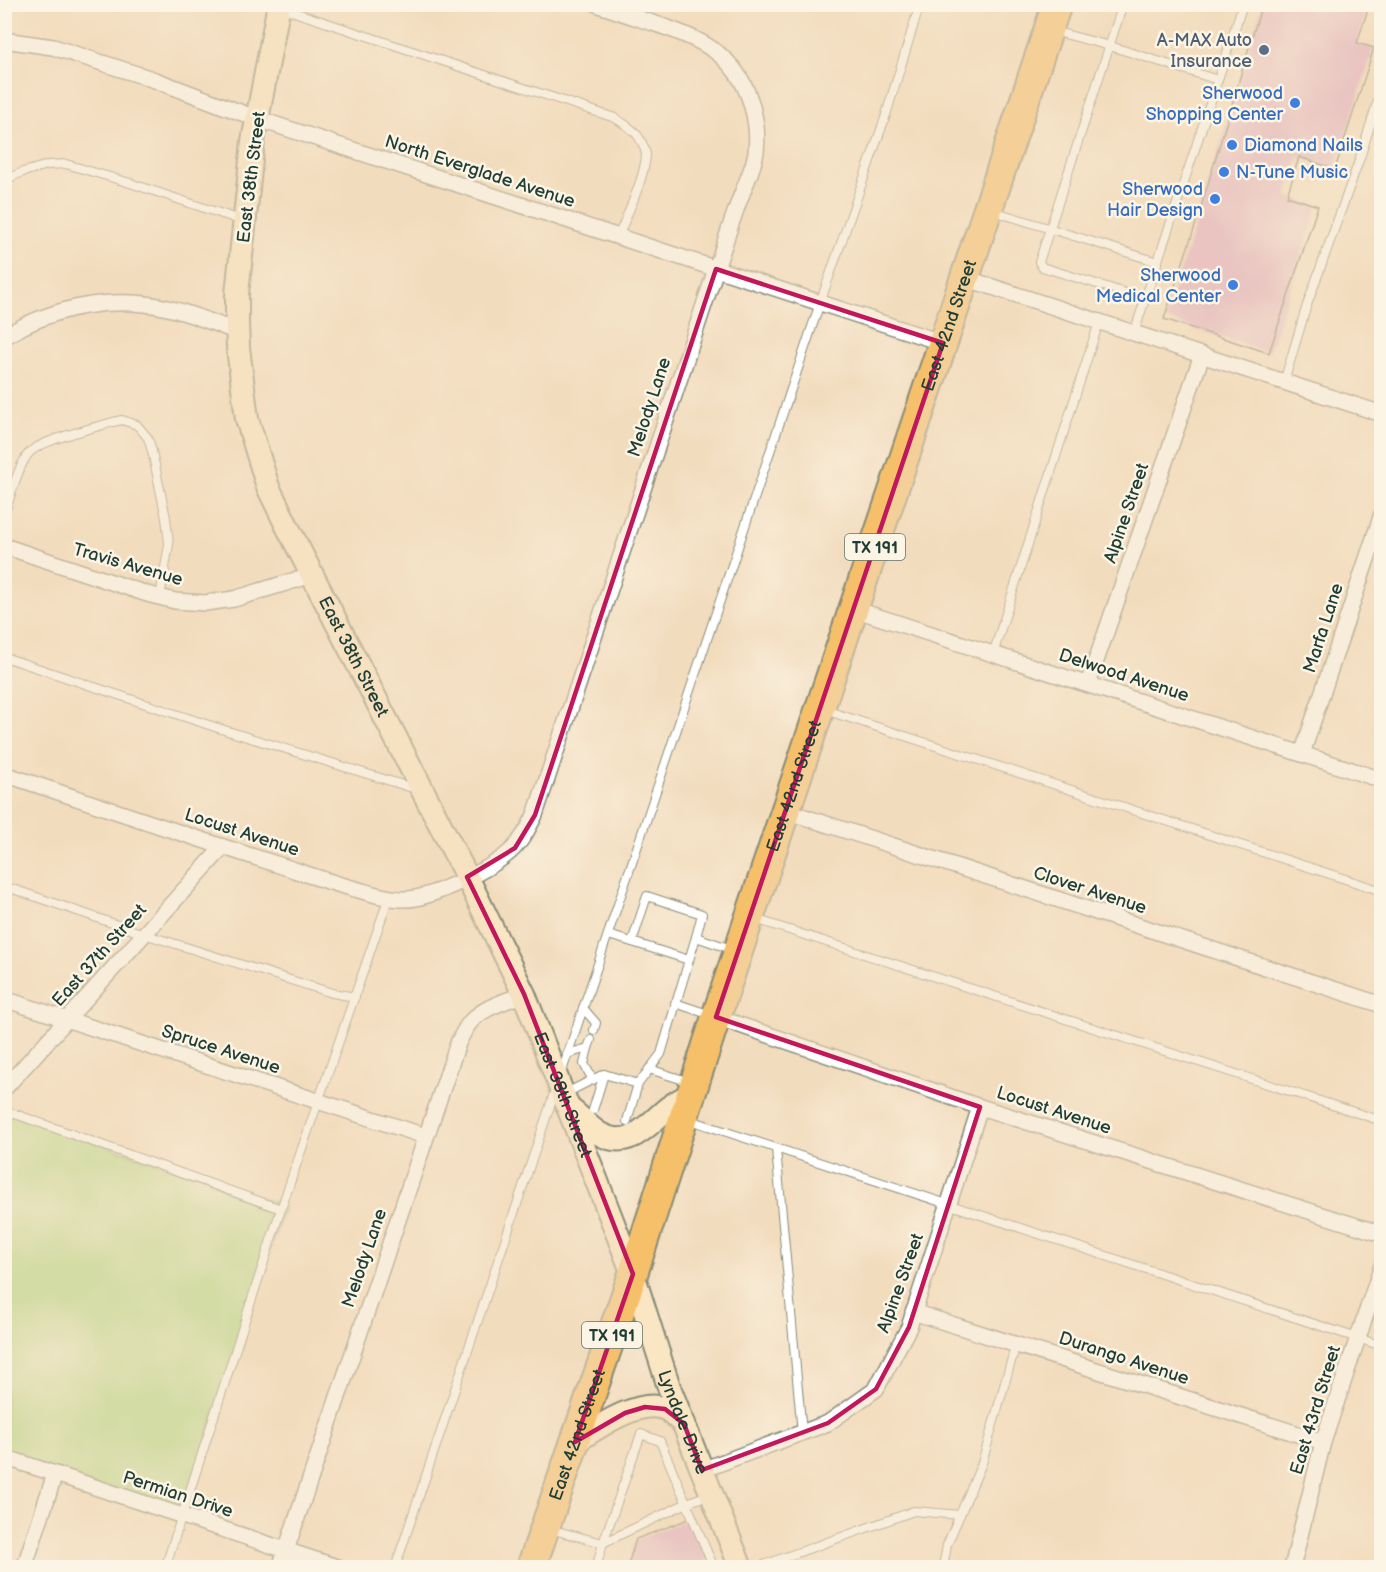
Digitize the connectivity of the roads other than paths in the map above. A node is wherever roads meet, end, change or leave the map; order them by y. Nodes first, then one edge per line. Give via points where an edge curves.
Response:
1 (597, 4) edge
2 (920, 4) edge
3 (1123, 4) edge
4 (1243, 4) edge
5 (279, 6) edge
6 (1053, 17) edge
7 (4, 40) edge
8 (1110, 46) junction
9 (1218, 81) junction
10 (1382, 87) edge
11 (258, 119) junction
12 (4, 180) edge
13 (988, 210) junction
14 (245, 221) junction
15 (1049, 229) junction
16 (618, 237) junction
17 (1158, 262) junction
18 (716, 269) junction
19 (965, 278) junction
20 (1145, 299) junction
21 (820, 303) junction
22 (1100, 322) junction
23 (237, 332) junction
24 (1134, 333) junction
25 (4, 337) edge
26 (943, 343) junction
27 (1202, 355) junction
28 (1284, 382) junction
29 (1382, 414) edge
30 (1382, 514) edge
31 (4, 515) edge
32 (4, 546) edge
33 (312, 574) junction
34 (160, 597) junction
35 (854, 609) junction
36 (993, 654) junction
37 (4, 657) edge
38 (1088, 684) junction
39 (820, 708) junction
40 (1302, 754) junction
41 (4, 774) edge
42 (1382, 780) edge
43 (423, 791) junction
44 (786, 811) junction
45 (223, 847) junction
46 (467, 877) junction
47 (4, 886) edge
48 (1382, 891) edge
49 (389, 897) junction
50 (750, 918) junction
51 (144, 934) junction
52 (608, 935) junction
53 (696, 937) junction
54 (633, 942) junction
55 (739, 952) junction
56 (689, 960) junction
57 (524, 994) junction
58 (355, 997) junction
59 (4, 999) edge
60 (675, 1003) junction
61 (1382, 1005) edge
62 (583, 1008) junction
63 (716, 1017) junction
64 (68, 1019) junction
65 (594, 1030) dead end
66 (567, 1054) junction
67 (649, 1069) junction
68 (604, 1074) junction
69 (592, 1080) junction
70 (638, 1084) junction
71 (4, 1089) edge
72 (563, 1095) junction
73 (690, 1098) junction
74 (319, 1102) junction
75 (980, 1107) junction
76 (4, 1110) edge
77 (593, 1110) dead end
78 (627, 1121) dead end
79 (1382, 1121) edge
80 (425, 1136) junction
81 (776, 1149) junction
82 (948, 1206) junction
83 (281, 1209) junction
84 (1382, 1234) edge
85 (1382, 1266) edge
86 (633, 1274) junction
87 (914, 1312) junction
88 (1358, 1338) junction
89 (1016, 1344) junction
90 (1382, 1346) edge
91 (684, 1424) junction
92 (802, 1433) junction
93 (575, 1442) junction
94 (1323, 1442) junction
95 (4, 1457) edge
96 (702, 1470) junction
97 (55, 1474) junction
98 (711, 1494) junction
99 (687, 1503) junction
100 (960, 1515) junction
101 (182, 1516) junction
102 (545, 1527) junction
103 (603, 1543) junction
104 (286, 1550) junction
105 (24, 1568) edge
106 (165, 1568) edge
107 (280, 1568) edge
108 (340, 1568) edge
109 (395, 1568) edge
110 (531, 1568) edge
111 (596, 1568) edge
112 (714, 1568) edge
113 (741, 1568) edge
114 (755, 1568) edge
115 (943, 1568) edge
116 (1292, 1568) edge

1 - 18 street, Melody Lane via 699,40 729,63 749,96 755,114 756,152
2 - 21 lane
3 - 8 lane
4 - 9 lane
5 - 11 street, East 38th Street
5 - 16 lane via 615,118 627,126 637,134 646,155
6 - 8 lane
6 - 13 highway, East 42nd Street / TX 191
7 - 11 street, North Everglade Avenue via 52,47
8 - 9 lane
8 - 15 lane
9 - 17 lane
10 - 28 lane
11 - 14 street, East 38th Street
11 - 16 street, North Everglade Avenue
12 - 14 lane via 48,165 66,164
13 - 15 lane
13 - 19 highway, East 42nd Street / TX 191
14 - 23 street, East 38th Street
15 - 17 lane
15 - 20 lane via 1039,262 1042,267
16 - 18 street, North Everglade Avenue
17 - 20 lane
18 - 21 street, North Everglade Avenue
18 - 46 street, Melody Lane via 535,815 515,848
19 - 22 street
19 - 26 highway, East 42nd Street / TX 191
20 - 24 lane
21 - 26 street, North Everglade Avenue
21 - 52 lane
22 - 24 street
22 - 36 lane
23 - 25 street via 168,308 119,302 63,310
23 - 33 street, East 38th Street via 247,419 268,487
24 - 27 street
26 - 35 highway, East 42nd Street / TX 191
27 - 28 street
27 - 38 street, Alpine Street
28 - 29 street
30 - 40 street, Marfa Lane
31 - 34 lane via 24,460 34,450 113,422 122,420 137,425 148,438 166,518 169,544
32 - 34 street, Travis Avenue
33 - 34 street, Travis Avenue via 234,599 205,603
33 - 43 street, East 38th Street
35 - 36 street, Delwood Avenue
35 - 39 highway, East 42nd Street / TX 191
36 - 38 street, Delwood Avenue
37 - 43 lane
38 - 40 street, Delwood Avenue
39 - 44 highway, East 42nd Street / TX 191
39 - 48 lane
40 - 42 street, Delwood Avenue
41 - 45 street, Locust Avenue
43 - 46 street, East 38th Street
44 - 50 highway, East 42nd Street / TX 191
44 - 61 street, Clover Avenue
45 - 49 street, Locust Avenue
45 - 51 street, East 37th Street
46 - 49 street, Locust Avenue via 417,898
46 - 57 street, East 38th Street
47 - 51 lane
49 - 58 lane
50 - 55 highway, East 42nd Street / TX 191
50 - 79 lane
51 - 58 lane
51 - 64 street, East 37th Street
52 - 54 lane
52 - 62 lane
53 - 54 lane via 702,914 647,896
53 - 55 lane
53 - 56 lane
54 - 56 lane
55 - 63 highway, East 42nd Street / TX 191
56 - 60 lane
57 - 72 street, East 38th Street
57 - 80 street, Melody Lane via 488,1008 467,1026
58 - 74 lane
59 - 64 street, Spruce Avenue
60 - 63 lane
60 - 67 lane via 661,1054
62 - 65 lane via 596,1023
62 - 66 lane
63 - 73 highway, East 42nd Street / TX 191
63 - 75 street, Locust Avenue
64 - 71 street, East 37th Street
64 - 74 street, Spruce Avenue
66 - 69 lane via 590,1044 584,1064
66 - 72 lane
67 - 70 lane
67 - 73 lane
68 - 69 lane
68 - 70 lane
68 - 77 lane
69 - 72 lane
70 - 78 lane
72 - 73 street via 600,1134 619,1139 642,1131 669,1107
72 - 86 street, East 38th Street
72 - 109 lane
73 - 81 lane
73 - 86 highway, East 42nd Street / TX 191
74 - 80 street, Spruce Avenue
74 - 83 lane
75 - 82 street, Alpine Street
75 - 84 street, Locust Avenue
76 - 83 lane
80 - 104 street, Melody Lane
81 - 82 lane
81 - 92 lane
82 - 87 street, Alpine Street
82 - 88 lane
83 - 101 lane
85 - 88 street, East 43rd Street
86 - 91 street, Lyndale Drive
86 - 93 highway, East 42nd Street / TX 191
87 - 89 street, Durango Avenue
87 - 92 street, Alpine Street via 876,1389 828,1423
88 - 90 lane
88 - 94 street, East 43rd Street
89 - 94 street, Durango Avenue
89 - 100 lane via 982,1463
91 - 93 street via 665,1409 645,1407 625,1413
91 - 96 street, Lyndale Drive
92 - 96 street, Alpine Street
93 - 102 highway, East 42nd Street / TX 191
94 - 116 street, East 43rd Street
95 - 97 street, Permian Drive
96 - 98 street, Lyndale Drive
97 - 101 street, Permian Drive
97 - 105 street
98 - 99 lane
98 - 113 street, Lyndale Drive
99 - 103 lane
99 - 103 lane via 660,1441 641,1434
99 - 112 lane
100 - 114 lane via 914,1511
100 - 115 lane via 947,1545
101 - 104 street, Permian Drive
101 - 106 lane
102 - 103 lane
102 - 110 highway, East 42nd Street / TX 191
103 - 111 lane
104 - 107 street, Melody Lane
104 - 108 street, Permian Drive

